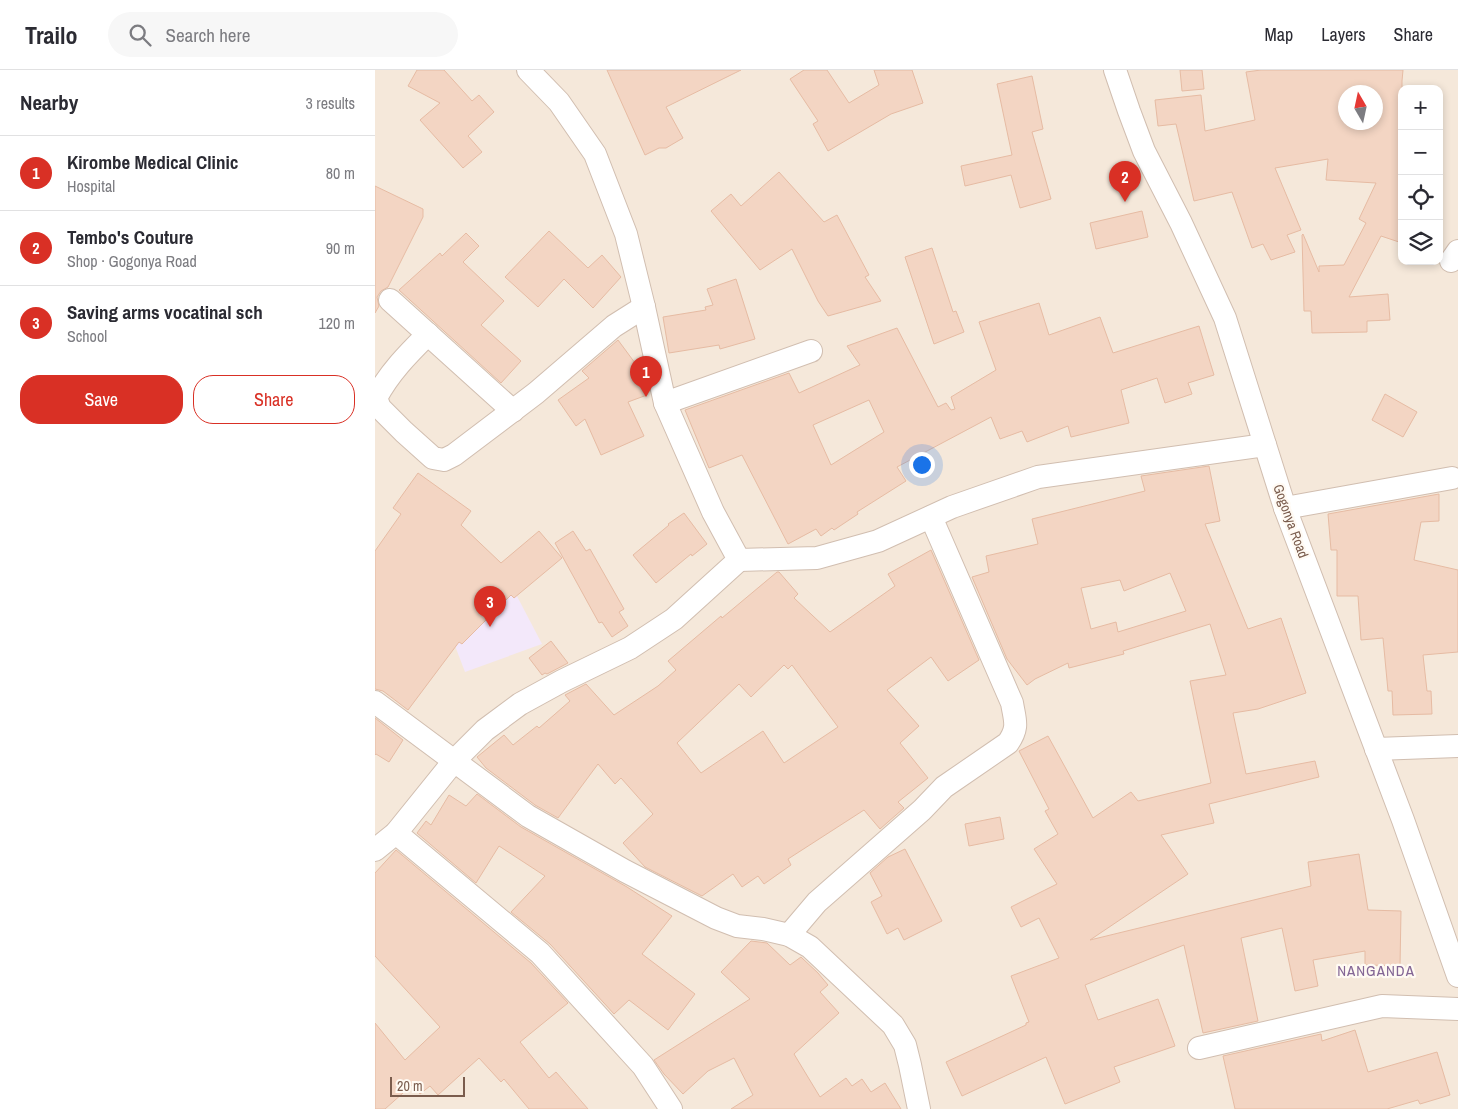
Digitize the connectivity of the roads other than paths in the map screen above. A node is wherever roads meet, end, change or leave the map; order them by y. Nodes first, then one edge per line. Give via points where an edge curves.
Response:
1 (528, 70) edge
2 (1115, 70) edge
3 (390, 300) dead end
4 (644, 307) junction
5 (428, 334) junction
6 (811, 351) dead end
7 (665, 403) junction
8 (513, 411) junction
9 (1265, 445) junction
10 (1452, 478) dead end
11 (1285, 508) junction
12 (931, 517) junction
13 (739, 560) junction
14 (375, 702) edge
15 (1458, 746) edge
16 (1376, 749) junction
17 (454, 761) junction
18 (396, 833) junction
19 (375, 850) edge
20 (789, 935) junction
21 (1458, 976) edge
22 (1458, 1009) edge
23 (1199, 1048) dead end
24 (671, 1109) edge
25 (919, 1109) edge

1 - 4 street via 559,102 595,154 626,234
2 - 9 street, Gogonya Road via 1144,151 1225,318
3 - 5 street
4 - 7 street
4 - 8 street via 615,326
5 - 8 street
5 - 8 street via 398,364 376,398 380,408 404,432 433,458 444,460
6 - 7 street
7 - 13 street via 713,512
9 - 11 street, Gogonya Road
9 - 12 street via 1038,477
10 - 11 street
11 - 16 street, Gogonya Road
12 - 13 street via 878,542 817,558
12 - 20 street via 1012,703 1015,733 1008,743 944,787 817,902
13 - 17 street via 674,619 630,648 520,704 485,730
14 - 17 street
15 - 16 street
16 - 21 street, Gogonya Road
17 - 18 street
17 - 20 street via 528,816 625,872 716,918 737,926
18 - 19 street
18 - 24 street via 540,953 643,1066
20 - 25 street via 810,947 893,1025 905,1045
22 - 23 street via 1382,1006

